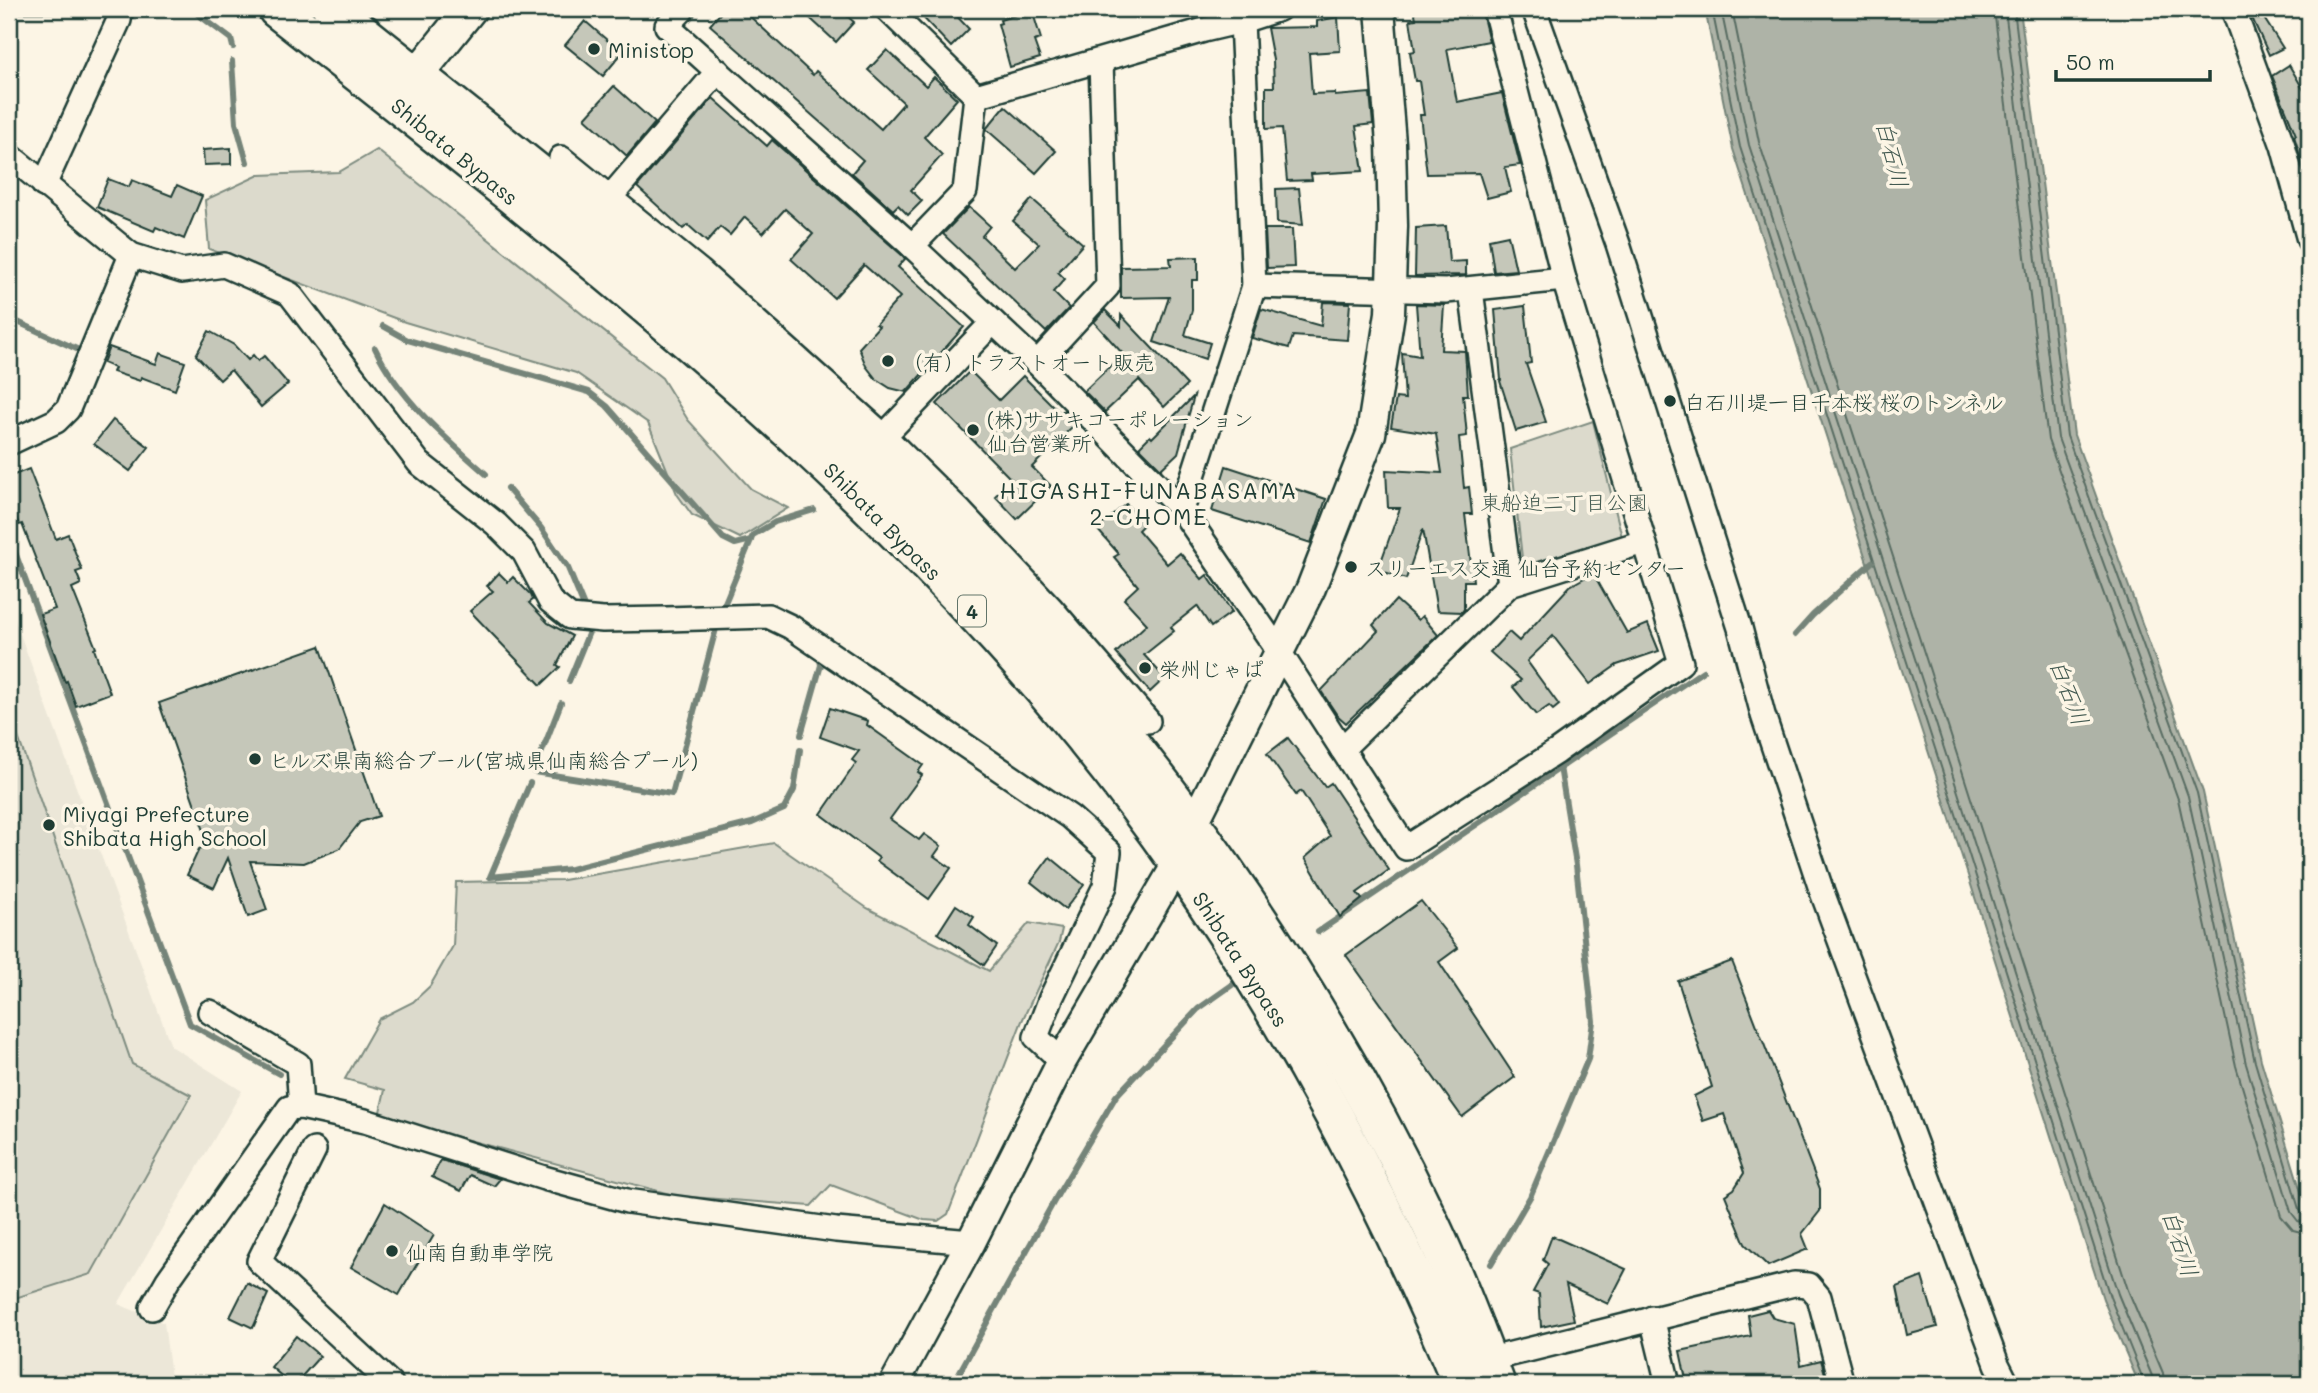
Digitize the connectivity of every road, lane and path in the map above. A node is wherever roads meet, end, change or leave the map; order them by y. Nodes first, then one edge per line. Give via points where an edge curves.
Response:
1 (121, 9) edge
2 (277, 9) edge
3 (332, 9) edge
4 (470, 9) edge
5 (683, 9) edge
6 (887, 9) edge
7 (1279, 9) edge
8 (1380, 9) edge
9 (1495, 9) edge
10 (1534, 9) edge
11 (2233, 9) edge
12 (1242, 22) junction
13 (1101, 61) junction
14 (718, 72) junction
15 (405, 89) junction
16 (976, 96) junction
17 (9, 155) edge
18 (561, 158) dead end
19 (44, 185) junction
20 (601, 207) junction
21 (2309, 240) edge
22 (912, 246) junction
23 (131, 255) junction
24 (1564, 279) junction
25 (1254, 286) junction
26 (1392, 289) junction
27 (1471, 290) junction
28 (993, 322) junction
29 (1037, 363) junction
30 (884, 436) junction
31 (9, 443) edge
32 (1182, 510) junction
33 (1643, 541) junction
34 (1510, 584) junction
35 (1042, 619) junction
36 (1280, 653) junction
37 (1148, 721) dead end
38 (1342, 749) junction
39 (1193, 825) junction
40 (1178, 862) junction
41 (210, 1012) dead end
42 (1062, 1061) junction
43 (301, 1107) junction
44 (314, 1150) dead end
45 (971, 1242) junction
46 (152, 1308) dead end
47 (1653, 1318) junction
48 (1482, 1376) edge
49 (391, 1384) edge
50 (894, 1384) edge
51 (1668, 1384) edge
52 (1842, 1384) edge
53 (2007, 1384) edge

1 - 19 street
2 - 15 highway, Shibata Bypass / 4
3 - 15 highway, Shibata Bypass / 4
4 - 15 main road
5 - 14 street via 667,26
6 - 16 street
7 - 12 street
8 - 26 street via 1391,143
9 - 24 street
10 - 53 street via 1618,244 1822,892
11 - 21 street via 2283,146
12 - 13 street
12 - 25 street
13 - 16 street
13 - 29 street via 1108,286
14 - 20 street
14 - 22 street
15 - 20 highway, Shibata Bypass / 4
15 - 40 highway, Shibata Bypass / 4 via 826,464 918,554 1022,665
16 - 22 street via 965,191
17 - 19 street
18 - 20 street
19 - 23 street
20 - 30 street via 700,271
20 - 35 highway, Shibata Bypass / 4
22 - 28 street
23 - 31 street via 68,409 56,421
23 - 42 street via 182,271 224,265 290,294 419,463 515,542 550,601 570,617 768,616 1070,817 1109,852 1105,886 1036,1037
24 - 27 street
24 - 33 street
25 - 26 street
25 - 32 street
26 - 27 street
26 - 36 street via 1371,434 1311,588
27 - 34 street
28 - 29 street
28 - 30 street
29 - 32 street
30 - 35 street via 961,512
32 - 36 street
33 - 34 street
33 - 38 street via 1681,663 1556,752 1406,848
34 - 38 street
35 - 37 street
35 - 39 highway, Shibata Bypass / 4
36 - 38 street
36 - 39 street
39 - 40 street
39 - 48 highway, Shibata Bypass / 4 via 1356,1080 1469,1311
40 - 42 street
40 - 48 highway, Shibata Bypass / 4 via 1263,989 1385,1212
41 - 43 street via 298,1064
42 - 45 street
43 - 45 street via 365,1121 627,1201 836,1230
43 - 46 street via 289,1108 259,1148
44 - 49 street via 259,1261
45 - 50 street
47 - 48 street
47 - 51 street
47 - 52 street via 1794,1284 1809,1285 1819,1297

